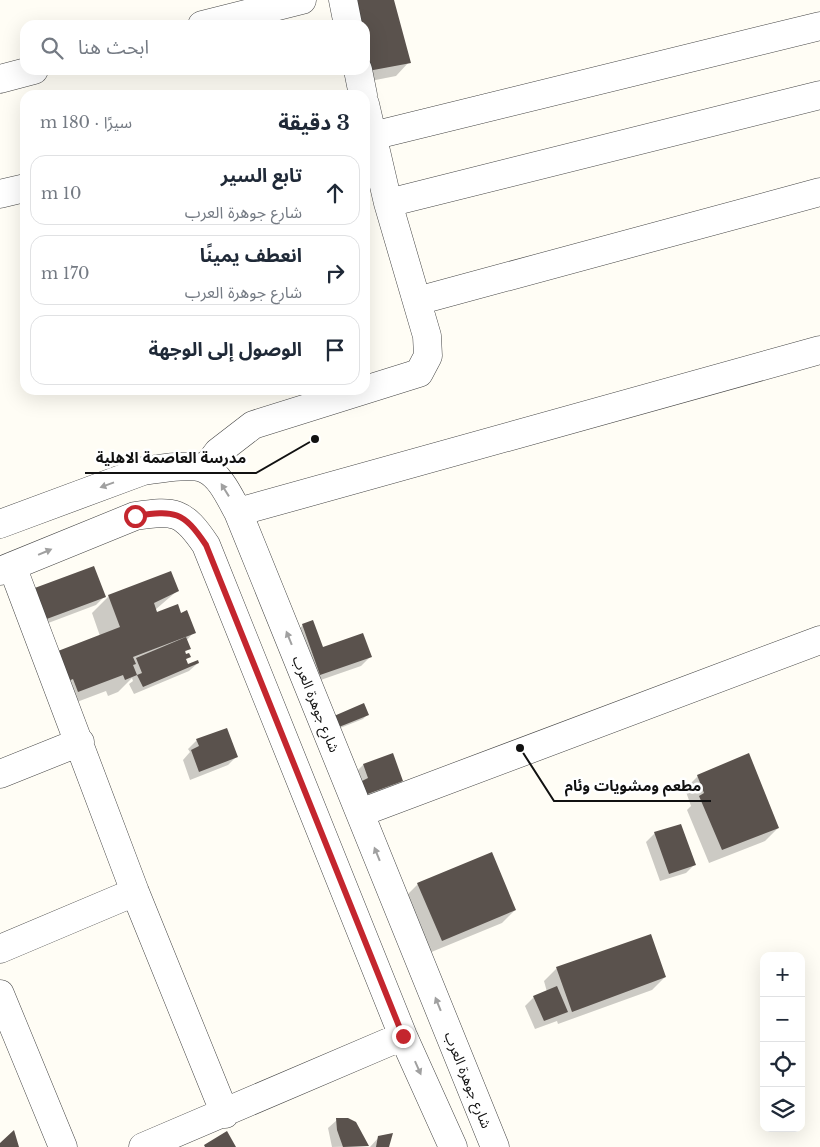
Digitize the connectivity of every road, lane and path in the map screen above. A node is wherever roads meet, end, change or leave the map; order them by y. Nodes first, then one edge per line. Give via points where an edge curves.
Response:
1 (302, 0) edge
2 (343, 0) edge
3 (222, 20) edge
4 (347, 20) edge
5 (820, 26) edge
6 (20, 74) edge
7 (359, 75) edge
8 (0, 79) edge
9 (362, 90) edge
10 (820, 95) edge
11 (370, 127) edge
12 (372, 136) junction
13 (20, 189) edge
14 (820, 192) edge
15 (0, 194) edge
16 (388, 203) junction
17 (417, 301) junction
18 (820, 350) edge
19 (370, 388) edge
20 (349, 395) edge
21 (205, 468) junction
22 (238, 512) junction
23 (0, 524) edge
24 (6, 568) edge
25 (820, 640) edge
26 (80, 742) junction
27 (0, 774) edge
28 (360, 813) junction
29 (135, 892) junction
30 (0, 949) edge
31 (0, 994) edge
32 (403, 1036) junction
33 (225, 1114) junction
34 (63, 1147) edge
35 (143, 1147) edge
36 (453, 1147) edge
37 (496, 1147) edge

1 - 3 street
2 - 4 street
5 - 12 street
6 - 8 street
7 - 9 street
10 - 16 street
11 - 12 street
12 - 16 street
13 - 15 street
14 - 17 street
16 - 17 street
17 - 19 street via 427,336 428,356 419,373
18 - 22 street
20 - 21 street via 253,425 218,452
22 -> 21 street, شارع جوهرة العرب via 221,483
21 -> 23 street via 167,467 142,472
28 -> 22 street, شارع جوهرة العرب
24 - 26 street
24 -> 32 street via 135,516 176,514 191,522 206,545
25 - 28 street
26 - 27 street
26 - 29 street
37 -> 28 street, شارع جوهرة العرب
29 - 30 street
29 - 33 street
31 - 34 street
32 - 33 street
32 -> 36 street
33 - 35 street

